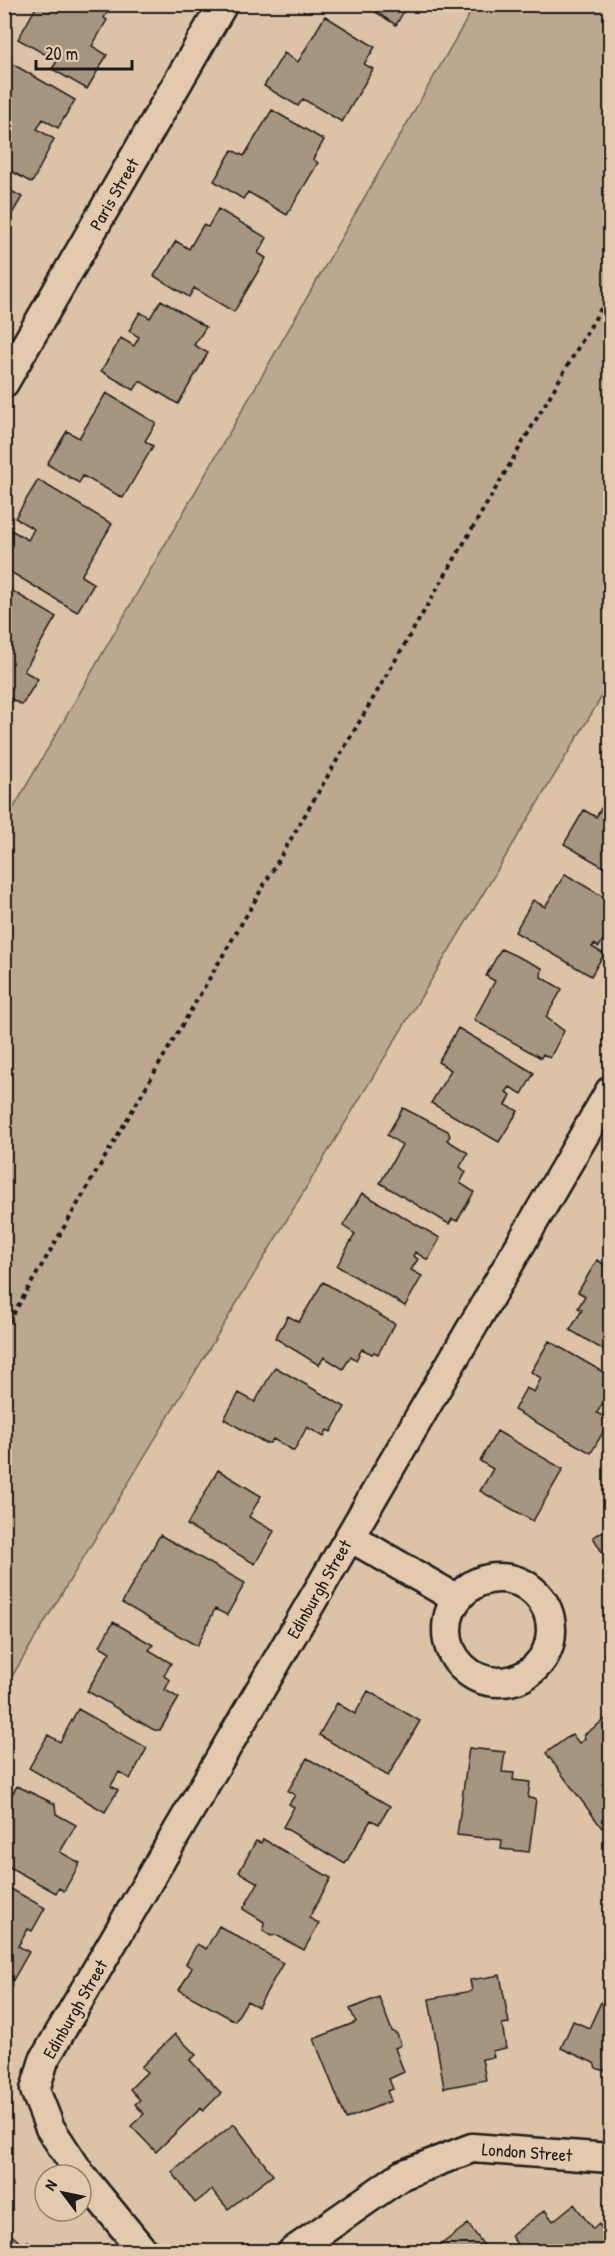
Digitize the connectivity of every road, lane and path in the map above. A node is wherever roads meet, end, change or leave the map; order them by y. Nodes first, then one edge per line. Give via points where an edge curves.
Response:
1 (223, 4) edge
2 (610, 293) edge
3 (4, 383) edge
4 (610, 1091) edge
5 (4, 1330) edge
6 (350, 1537) junction
7 (457, 1599) dead end
8 (610, 2158) edge
9 (73, 2163) edge
10 (93, 2190) edge
11 (144, 2252) edge
12 (292, 2252) edge

1 - 3 street, Paris Street
2 - 5 path
4 - 6 street, Edinburgh Street
6 - 7 street
6 - 9 street, Edinburgh Street via 44,2060 34,2090 50,2128
8 - 12 street, London Street via 472,2148 402,2175
10 - 11 street

